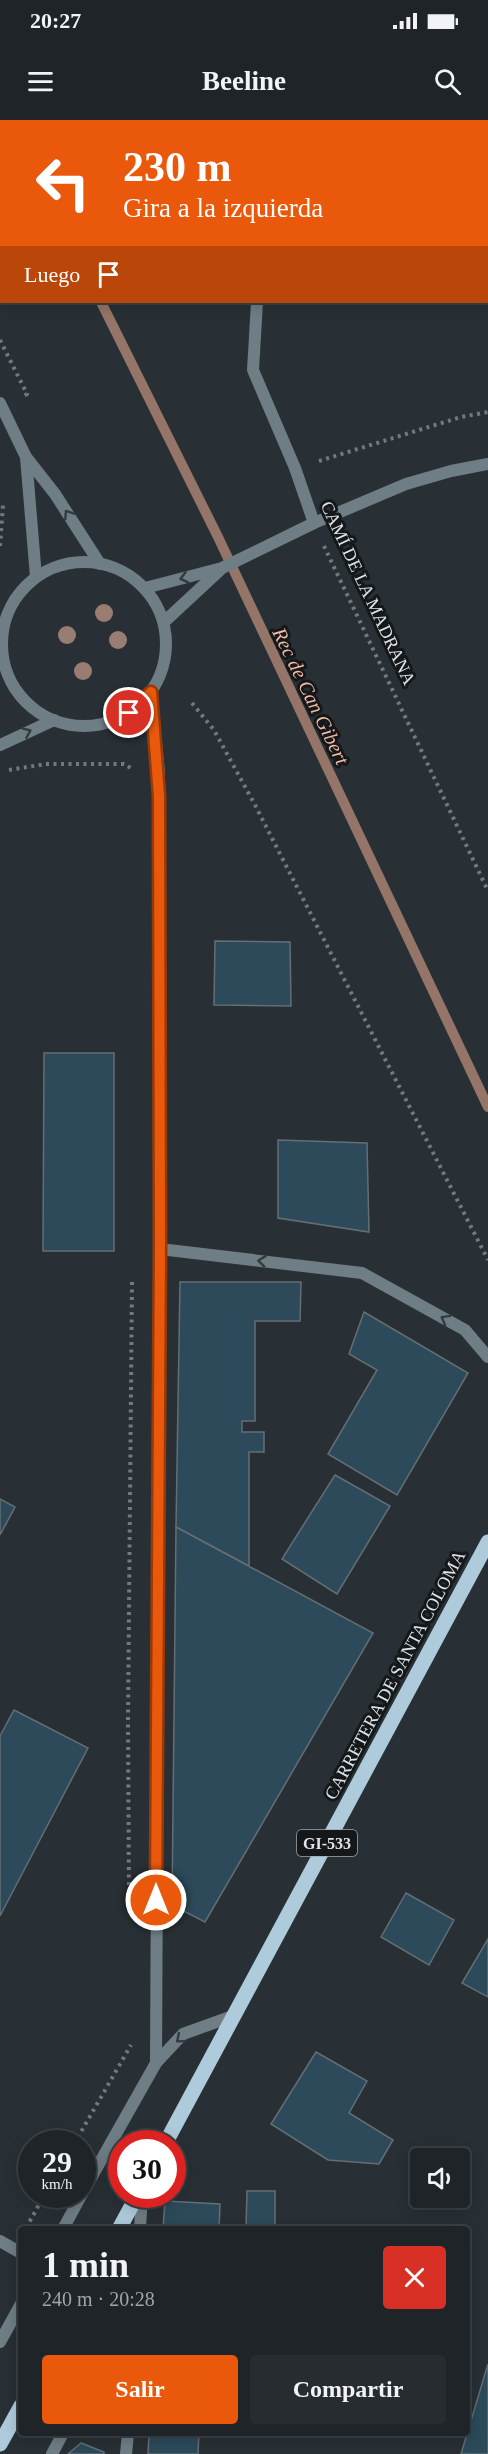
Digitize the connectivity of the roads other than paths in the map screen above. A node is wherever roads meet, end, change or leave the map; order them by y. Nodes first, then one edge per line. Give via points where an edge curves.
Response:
1 (257, 303) edge
2 (1, 405) edge
3 (26, 457) junction
4 (488, 464) edge
5 (314, 523) junction
6 (100, 564) junction
7 (222, 568) junction
8 (36, 577) junction
9 (145, 588) junction
10 (164, 622) junction
11 (2, 629) edge
12 (151, 692) junction
13 (54, 720) junction
14 (0, 745) edge
15 (160, 1249) junction
16 (488, 1357) edge
17 (488, 1542) edge
18 (233, 2016) junction
19 (156, 2063) junction
20 (172, 2130) edge
21 (96, 2169) edge
22 (74, 2208) edge
23 (130, 2208) edge
24 (142, 2208) edge
25 (65, 2226) edge
26 (120, 2226) edge
27 (141, 2226) edge
28 (0, 2241) edge
29 (18, 2251) edge
30 (18, 2310) edge
31 (0, 2343) edge
32 (18, 2411) edge
33 (61, 2436) edge
34 (128, 2436) edge
35 (0, 2444) edge
36 (52, 2454) edge
37 (126, 2454) edge

1 - 5 street, CAMÍ DE LA MADRANA via 253,370
2 - 3 street
6 -> 3 street
3 - 8 street
4 - 5 street via 406,484
5 - 7 street
6 - 8 street via 66,564
6 - 9 street via 120,570
7 -> 9 street
7 - 10 street
8 - 11 street via 15,599
9 - 10 street
10 - 12 street via 164,665
11 - 13 street via 8,676 33,708
12 - 13 street via 129,713 108,723 85,726
12 - 15 street via 159,772
14 -> 13 street
16 -> 15 street via 465,1330 362,1273
15 - 19 street
17 - 18 main road, CARRETERA DE SANTA COLOMA / GI-533
18 -> 19 street via 183,2034
18 - 20 main road, CARRETERA DE SANTA COLOMA / GI-533
19 - 21 street
22 - 25 street
23 - 26 main road
24 - 27 street
28 - 29 street
30 - 31 street
32 - 35 main road
33 - 36 street
34 - 37 street

